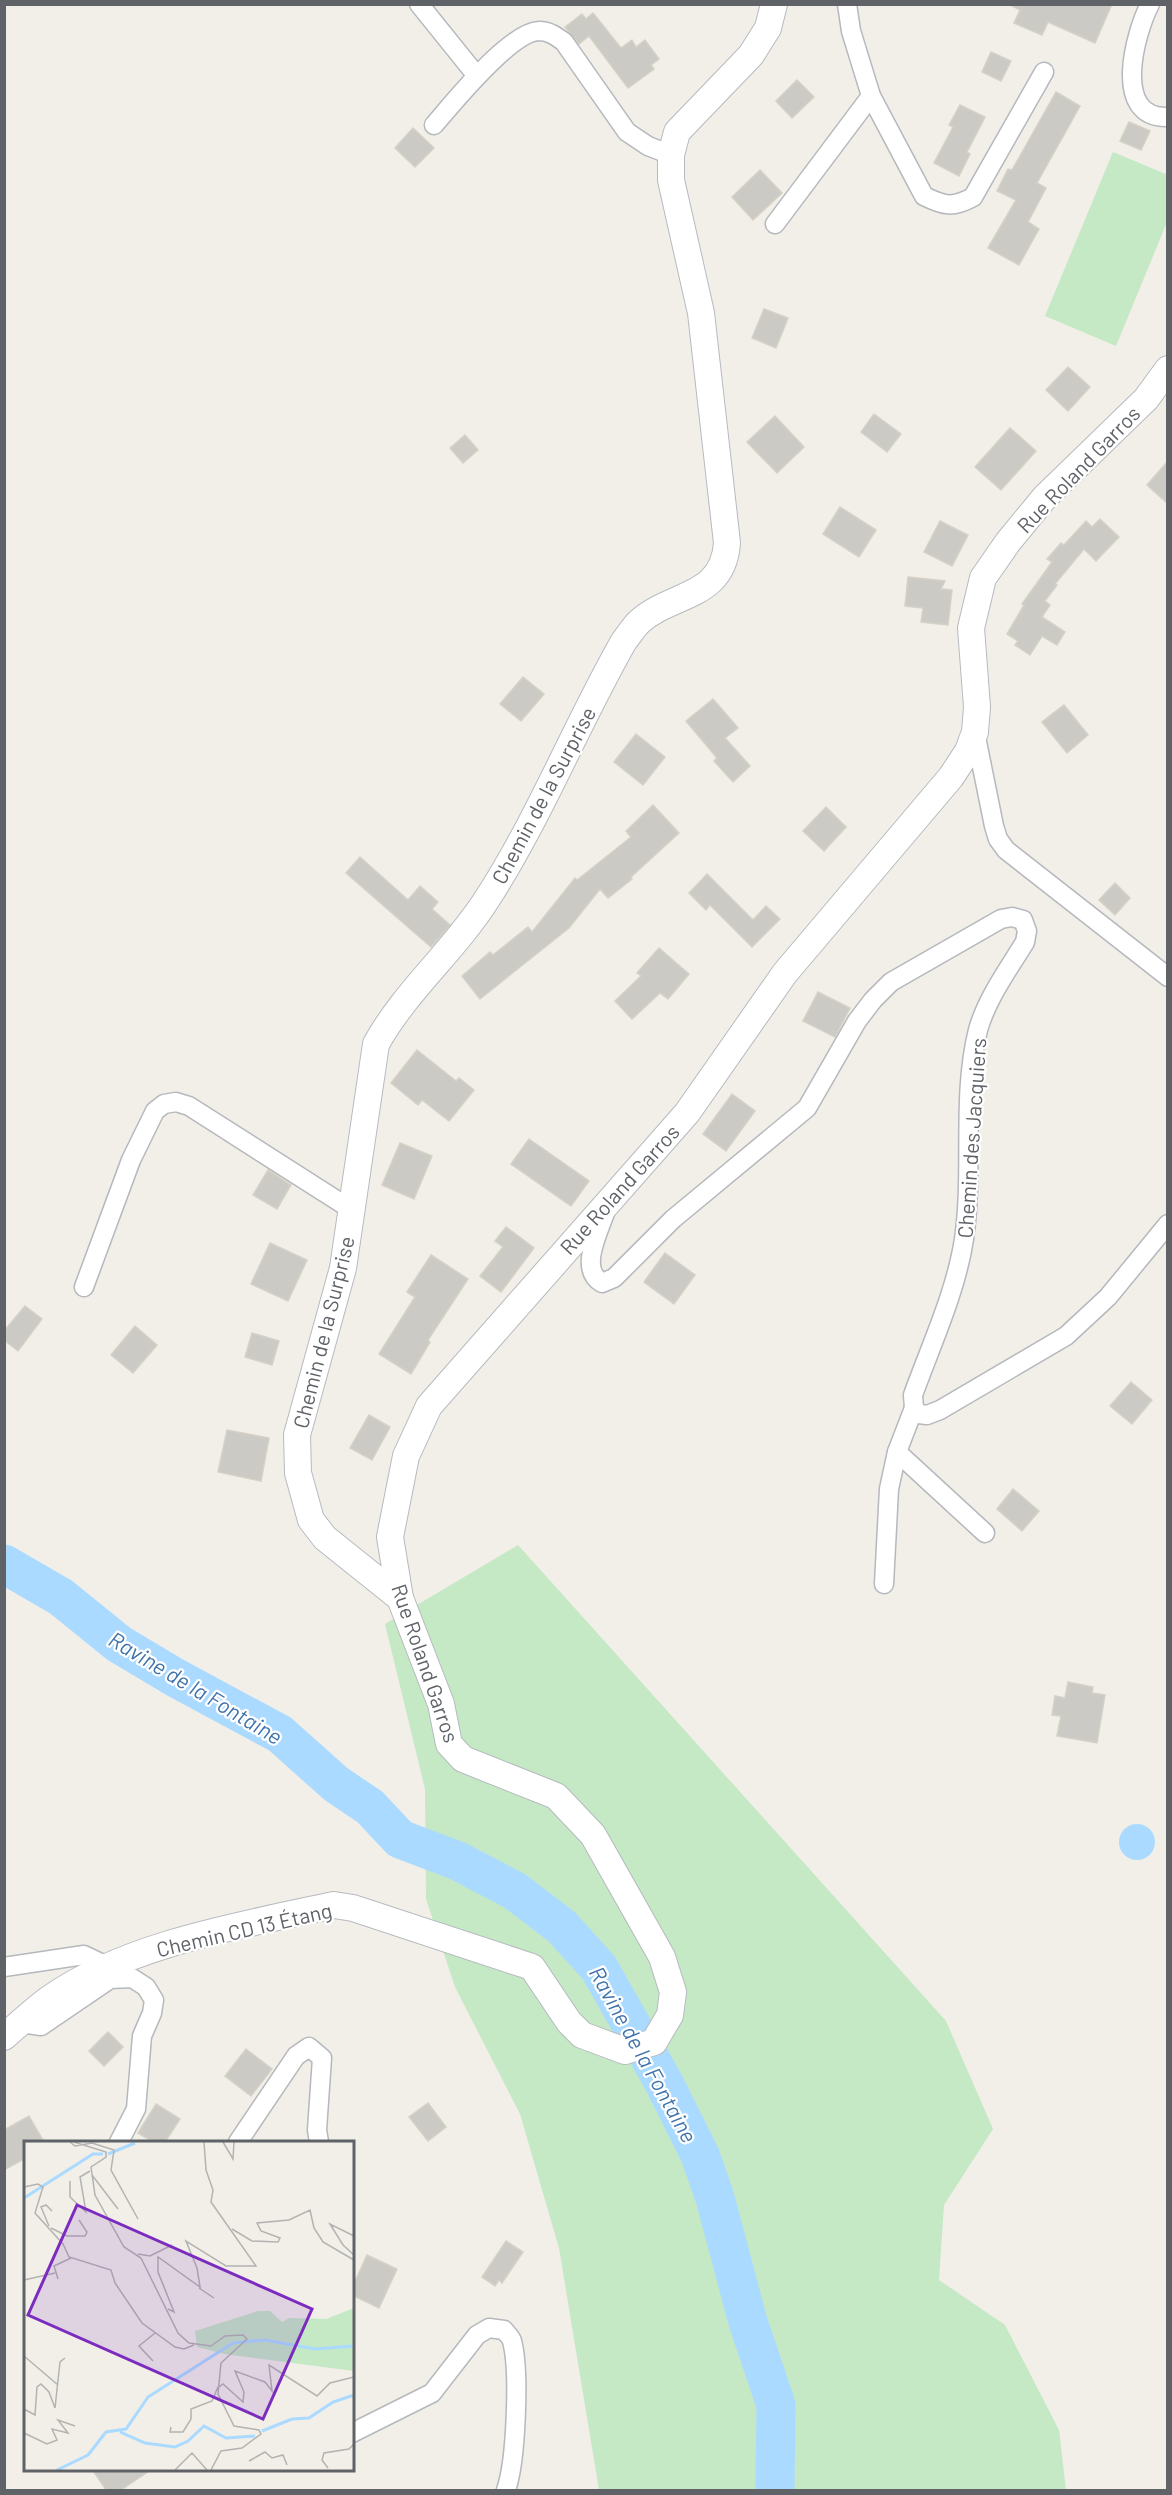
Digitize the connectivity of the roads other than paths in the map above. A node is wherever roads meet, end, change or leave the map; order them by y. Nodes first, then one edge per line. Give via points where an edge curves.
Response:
1 (419, 4) edge
2 (774, 4) edge
3 (848, 4) edge
4 (1150, 4) edge
5 (1044, 72) dead end
6 (477, 76) junction
7 (871, 96) junction
8 (1167, 117) edge
9 (434, 125) dead end
10 (670, 155) junction
11 (775, 224) dead end
12 (1167, 369) edge
13 (975, 732) junction
14 (1167, 977) edge
15 (609, 1200) junction
16 (352, 1210) junction
17 (1167, 1224) edge
18 (84, 1287) dead end
19 (914, 1408) junction
20 (897, 1452) junction
21 (985, 1533) dead end
22 (884, 1584) dead end
23 (400, 1598) junction
24 (4, 1967) edge
25 (109, 1967) junction
26 (670, 2015) joint
27 (13, 2030) edge
28 (120, 2141) edge
29 (239, 2141) edge
30 (319, 2141) edge
31 (354, 2432) edge
32 (506, 2490) edge

1 - 6 street
2 - 10 main road, Chemin de la Surprise via 768,28 751,55 677,132
3 - 7 street via 851,31
4 - 8 street via 1135,43 1132,87 1144,109 1155,117
5 - 7 street via 972,197 957,206 941,205 924,196
6 - 9 street
6 - 10 street via 521,36 539,31 553,33 564,42 627,132
7 - 11 street
10 - 16 main road, Chemin de la Surprise via 671,180 701,313 727,543 723,569 698,591 639,622 624,641 487,900 463,935 389,1021 376,1044
12 - 13 main road, Rue Roland Garros via 1146,399 1045,497 983,578 971,628 978,707
13 - 14 street via 994,826 1006,850
13 - 15 main road, Rue Roland Garros via 951,777 785,974 687,1113
15 - 19 street, Chemin des Jacquiers via 589,1266 593,1278 602,1283 614,1278 673,1218 807,1108 857,1021 891,982 1001,919 1023,920 1025,942 987,1006 978,1030 972,1062 964,1240 913,1395
15 - 23 main road, Rue Roland Garros via 429,1406 406,1456 390,1537
16 - 18 street via 189,1106 164,1104 155,1110 131,1160
16 - 23 main road, Chemin de la Surprise via 343,1269 297,1435 298,1473 311,1520 325,1538
17 - 19 street via 1108,1297 1066,1336 940,1410 927,1415
19 - 20 street
20 - 21 street
20 - 22 street via 889,1489
23 - 26 main road, Rue Roland Garros via 441,1704 449,1744 463,1759 556,1796 593,1835 662,1957 673,1992
24 - 25 street via 84,1956
25 - 26 main road, Chemin CD 13 Étang via 209,1935 334,1905 532,1967 582,2035 625,2051 654,2042
25 - 27 main road, Chemin CD 13 Étang via 50,1998
27 - 28 street via 41,2026 110,1979 132,1978 146,1987 154,2000 152,2013 142,2036 136,2109
29 - 30 street via 296,2056 309,2048 322,2058 316,2130
31 - 32 street via 432,2393 477,2335 489,2328 504,2330 512,2339 515,2368 514,2459

